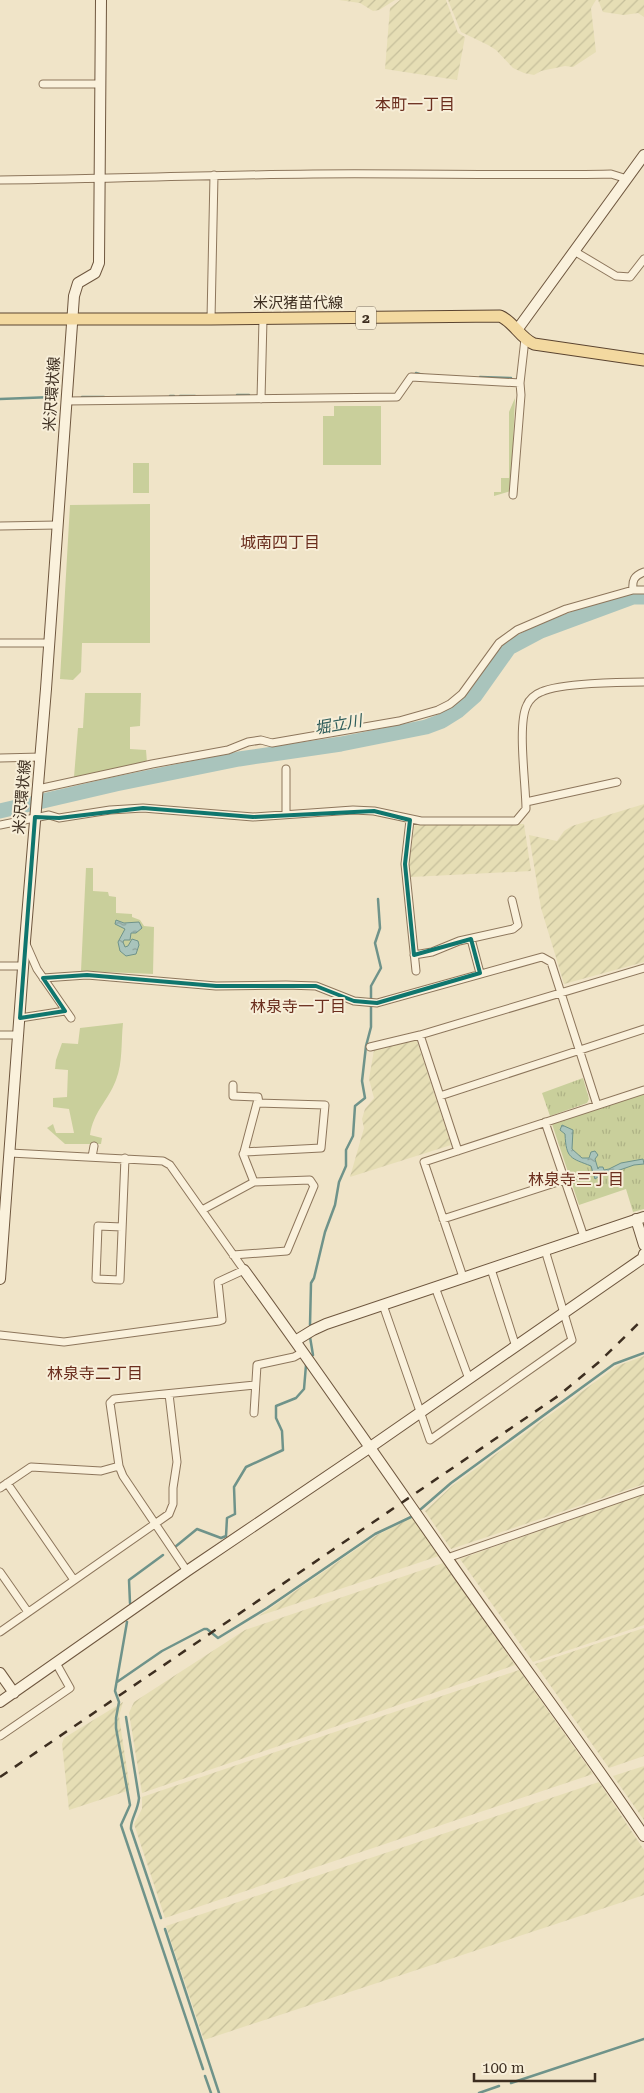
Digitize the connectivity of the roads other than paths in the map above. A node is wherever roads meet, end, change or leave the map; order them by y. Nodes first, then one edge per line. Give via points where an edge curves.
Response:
1 (101, 0) edge
2 (43, 84) dead end
3 (101, 84) junction
4 (644, 156) edge
5 (214, 175) junction
6 (627, 178) junction
7 (100, 179) junction
8 (0, 180) edge
9 (574, 251) junction
10 (644, 259) edge
11 (73, 318) junction
12 (263, 318) junction
13 (0, 319) edge
14 (211, 319) junction
15 (521, 334) junction
16 (644, 360) edge
17 (520, 382) junction
18 (261, 399) junction
19 (66, 401) junction
20 (513, 495) dead end
21 (58, 525) junction
22 (0, 526) edge
23 (644, 572) edge
24 (633, 590) junction
25 (644, 590) edge
26 (0, 643) edge
27 (49, 643) junction
28 (644, 682) edge
29 (41, 757) junction
30 (0, 758) edge
31 (286, 768) dead end
32 (617, 782) dead end
33 (38, 791) junction
34 (526, 802) junction
35 (286, 814) junction
36 (35, 816) junction
37 (410, 820) junction
38 (0, 825) edge
39 (512, 900) dead end
40 (471, 938) junction
41 (25, 941) junction
42 (414, 955) junction
43 (0, 966) edge
44 (24, 966) junction
45 (644, 968) edge
46 (416, 971) dead end
47 (480, 973) junction
48 (42, 978) junction
49 (559, 992) junction
50 (65, 1011) junction
51 (20, 1018) junction
52 (71, 1018) dead end
53 (644, 1028) edge
54 (0, 1035) edge
55 (19, 1035) junction
56 (420, 1035) junction
57 (370, 1047) dead end
58 (579, 1051) junction
59 (234, 1085) dead end
60 (644, 1090) edge
61 (440, 1096) junction
62 (259, 1103) junction
63 (597, 1105) junction
64 (545, 1122) junction
65 (94, 1146) dead end
66 (458, 1151) junction
67 (244, 1152) junction
68 (10, 1153) junction
69 (92, 1157) junction
70 (125, 1158) junction
71 (564, 1180) junction
72 (254, 1182) junction
73 (202, 1210) junction
74 (640, 1218) edge
75 (443, 1219) junction
76 (122, 1227) junction
77 (584, 1237) junction
78 (644, 1245) edge
79 (544, 1250) junction
80 (233, 1254) junction
81 (644, 1254) edge
82 (490, 1268) junction
83 (244, 1270) junction
84 (463, 1277) junction
85 (0, 1279) edge
86 (435, 1287) junction
87 (383, 1305) junction
88 (565, 1312) junction
89 (0, 1335) edge
90 (295, 1341) junction
91 (516, 1347) junction
92 (303, 1352) junction
93 (469, 1379) junction
94 (255, 1385) junction
95 (169, 1394) junction
96 (254, 1413) dead end
97 (420, 1413) junction
98 (370, 1448) junction
99 (119, 1466) junction
100 (7, 1483) junction
101 (0, 1488) edge
102 (644, 1490) edge
103 (154, 1524) junction
104 (447, 1558) junction
105 (187, 1571) junction
106 (0, 1572) edge
107 (74, 1580) junction
108 (28, 1612) junction
109 (0, 1632) edge
110 (56, 1664) junction
111 (0, 1673) edge
112 (14, 1693) junction
113 (0, 1702) edge
114 (0, 1736) edge
115 (644, 1836) edge

1 - 3 street, 米沢環状線
2 - 3 street
3 - 7 street, 米沢環状線
4 - 6 street
5 - 6 street via 611,174
5 - 7 street
5 - 14 street
6 - 9 street
7 - 8 street
7 - 11 street, 米沢環状線 via 99,263 95,272 78,284
9 - 10 street via 616,276 630,277
9 - 15 street
11 - 13 main road, 米沢猪苗代線 / 2
11 - 14 main road, 米沢猪苗代線 / 2
11 - 19 street, 米沢環状線
12 - 14 main road, 米沢猪苗代線 / 2
12 - 15 main road, 米沢猪苗代線 / 2 via 500,316 508,319
12 - 18 street
15 - 16 main road, 米沢猪苗代線 / 2 via 542,346
15 - 17 street
17 - 18 street via 411,377 397,397
17 - 20 street
18 - 19 street
19 - 21 street, 米沢環状線
21 - 22 street
21 - 27 street, 米沢環状線
23 - 24 street via 633,579
24 - 25 street
24 - 33 street via 566,609 517,630 500,643 462,694 450,704 421,716 314,737 272,743 261,740 248,742 228,750
26 - 27 street
27 - 29 street, 米沢環状線
28 - 34 street via 563,688 541,692 532,698 526,706 523,721
29 - 30 street
29 - 33 street, 米沢環状線
31 - 35 street
32 - 34 street
33 - 36 street, 米沢環状線
34 - 37 street via 524,814 516,821
35 - 36 street via 253,817 143,808 59,818
35 - 37 street via 374,811
36 - 38 street
36 - 41 street, 米沢環状線
37 - 42 street via 405,864
39 - 40 street via 518,925 513,929
40 - 42 street
40 - 47 street
41 - 44 street, 米沢環状線
41 - 48 street
42 - 46 street
43 - 44 street
44 - 51 street, 米沢環状線
45 - 49 street
47 - 48 street via 377,1003 354,1001 316,986 216,986 87,975
47 - 49 street via 542,957 551,962
48 - 50 street
49 - 56 street
49 - 58 street
50 - 51 street
50 - 52 street
51 - 55 street, 米沢環状線
53 - 58 street
54 - 55 street
55 - 68 street, 米沢環状線
56 - 57 street
56 - 61 street
58 - 61 street
58 - 63 street
59 - 62 street via 233,1096 258,1097
60 - 63 street
61 - 66 street
62 - 67 street
62 - 67 street via 324,1105 321,1148
63 - 64 street
64 - 66 street
64 - 71 street
65 - 69 street
66 - 75 street via 424,1162
67 - 72 street
68 - 69 street
68 - 85 street, 米沢環状線
69 - 70 street
70 - 73 street via 163,1161 170,1165
70 - 76 street
71 - 75 street
71 - 77 street
72 - 73 street
72 - 80 street via 310,1180 314,1186 287,1251
73 - 80 street
74 - 77 street
74 - 78 street
75 - 84 street
76 - 76 street via 120,1280 96,1279 98,1226
77 - 79 street
79 - 82 street
79 - 88 street
80 - 83 street
81 - 88 street
82 - 84 street
82 - 91 street
83 - 89 street via 218,1282 222,1320 64,1342
83 - 90 street
84 - 86 street
86 - 87 street
86 - 93 street
87 - 90 street via 326,1324
87 - 97 street
88 - 91 street
88 - 97 street via 572,1340 430,1440
90 - 92 street
91 - 93 street
92 - 94 street via 294,1357 258,1363
92 - 98 street
93 - 97 street
94 - 95 street
94 - 96 street
95 - 99 street via 114,1399 110,1403
95 - 103 street via 178,1462 173,1504 169,1514
97 - 98 street
98 - 104 street
98 - 105 street
99 - 100 street via 102,1471 30,1467
99 - 103 street
100 - 101 street
100 - 107 street
102 - 104 street
103 - 105 street
103 - 107 street
104 - 115 street
105 - 110 street
106 - 108 street
107 - 108 street
108 - 109 street
110 - 112 street
110 - 114 street via 70,1688
111 - 112 street
112 - 113 street

